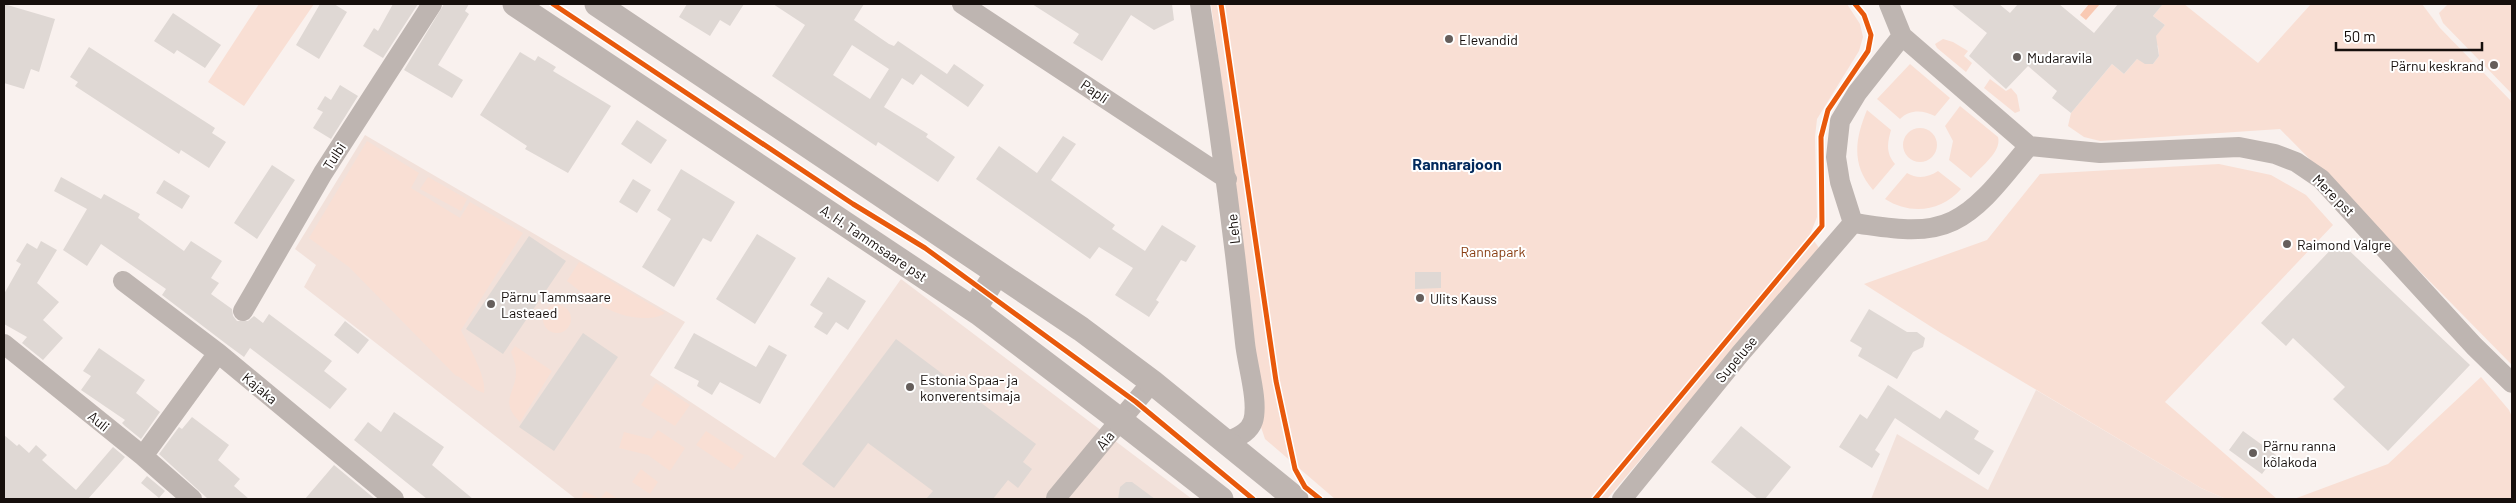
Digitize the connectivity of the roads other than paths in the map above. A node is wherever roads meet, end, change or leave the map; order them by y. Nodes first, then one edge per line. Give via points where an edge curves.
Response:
1 (432, 4) edge
2 (515, 4) edge
3 (597, 4) edge
4 (962, 4) edge
5 (1200, 4) edge
6 (1889, 4) edge
7 (1902, 36) junction
8 (2029, 146) junction
9 (1227, 179) junction
10 (1853, 223) junction
11 (997, 273) junction
12 (123, 281) dead end
13 (974, 309) junction
14 (243, 311) dead end
15 (4, 344) edge
16 (218, 353) junction
17 (1152, 382) junction
18 (2512, 383) edge
19 (1122, 421) junction
20 (1227, 442) junction
21 (143, 456) junction
22 (181, 496) edge
23 (1056, 498) dead end
24 (394, 499) edge
25 (1220, 499) edge
26 (1296, 499) edge
27 (1622, 499) edge

1 - 14 street, Tulbi via 323,173
2 - 13 street, A. H. Tammsaare pst
3 - 11 street
4 - 9 street, Papli
5 - 9 street, Lehe
6 - 7 street
7 - 8 street
7 - 10 street via 1857,93 1840,121 1836,157
8 - 10 street via 1982,199 1954,221 1903,229
8 - 18 street, Mere pst via 2100,153 2239,147 2276,154 2296,162 2321,179
9 - 20 street, Lehe via 1255,408 1253,423 1244,434
10 - 27 street, Supeluse via 1740,354
11 - 13 street
11 - 17 street via 1081,329
12 - 16 street, Kajaka
13 - 19 street, A. H. Tammsaare pst
15 - 21 street, Auli
16 - 21 street
16 - 24 street, Kajaka
17 - 19 street, Aia
17 - 20 street
19 - 23 street, Aia
19 - 25 street, A. H. Tammsaare pst
20 - 26 street
21 - 22 street, Auli

